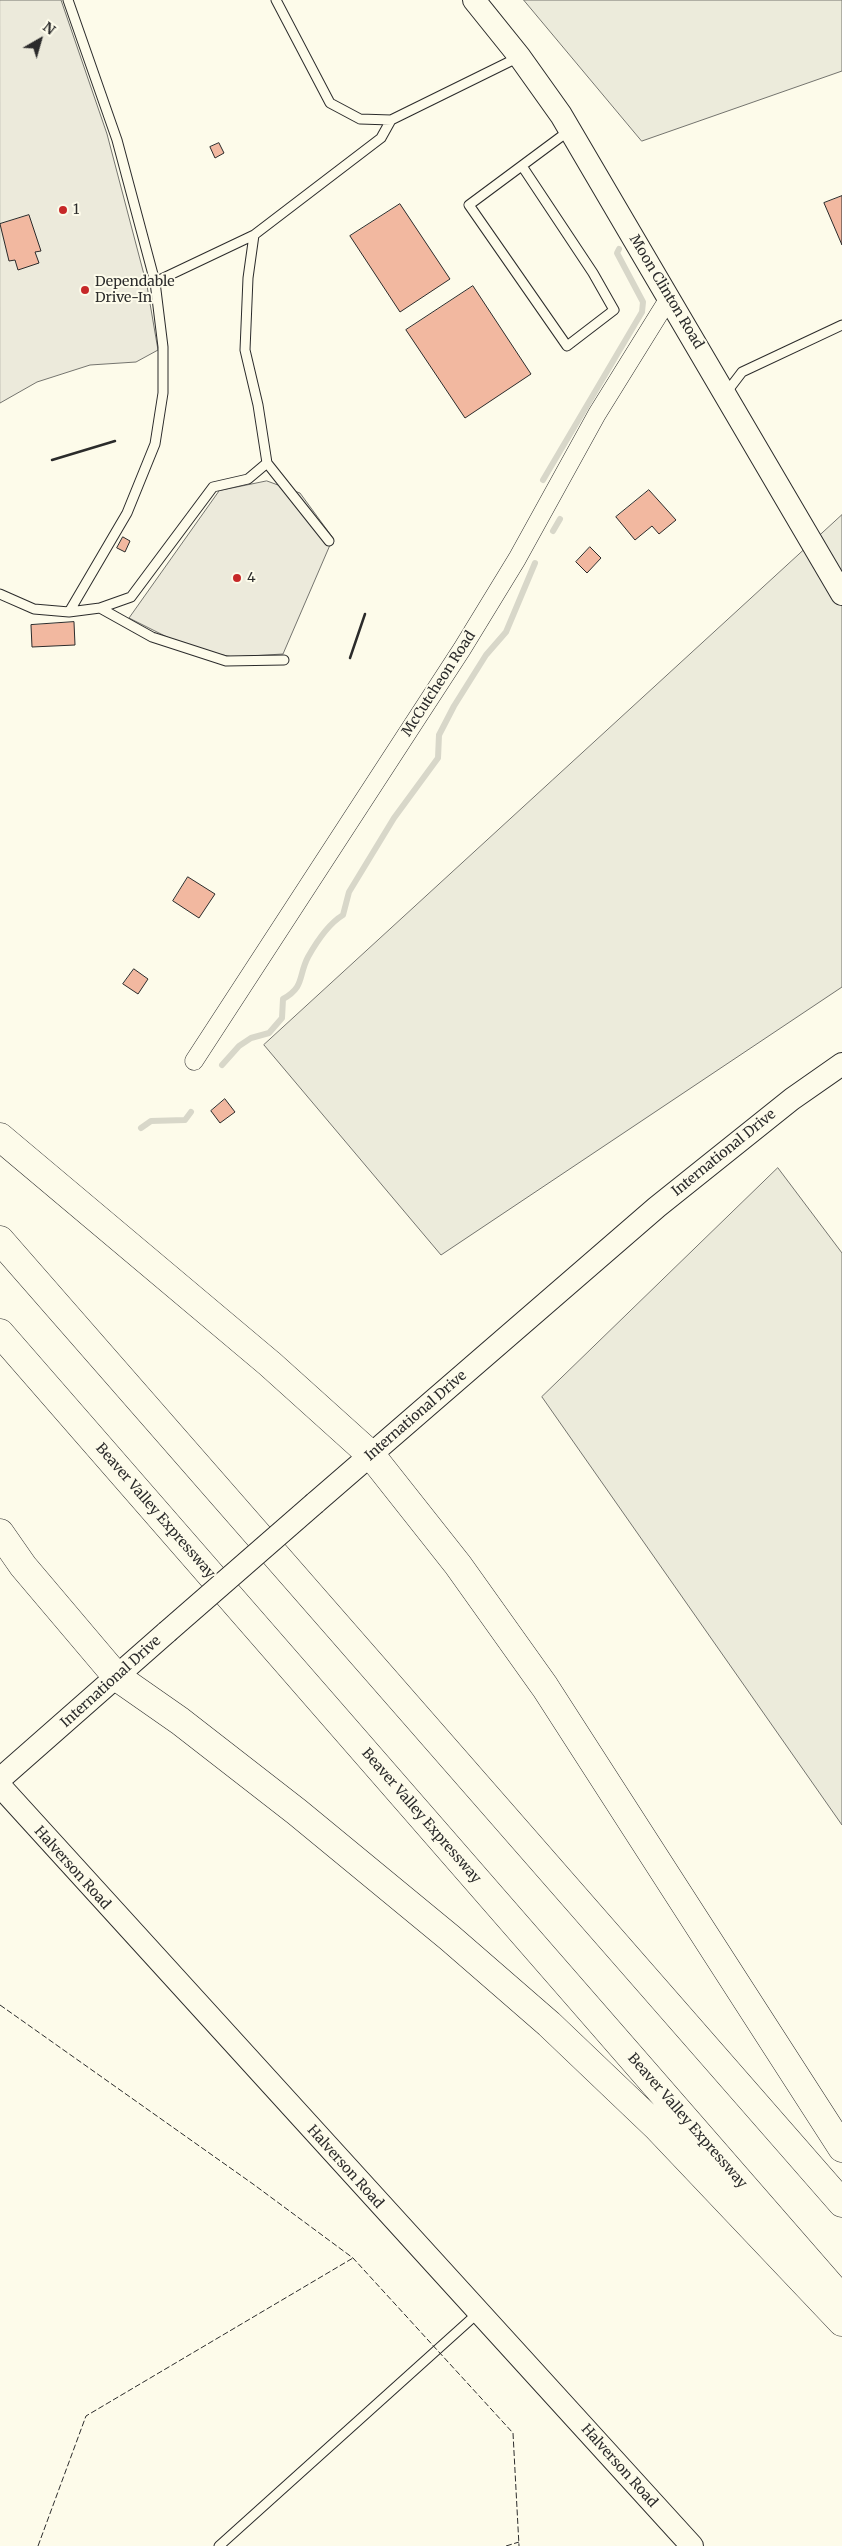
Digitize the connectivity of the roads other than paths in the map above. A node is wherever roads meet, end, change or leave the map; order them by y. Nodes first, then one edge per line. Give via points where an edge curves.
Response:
1 (68, 0) edge
2 (276, 0) edge
3 (474, 0) edge
4 (519, 56) junction
5 (391, 120) junction
6 (570, 130) junction
7 (522, 166) junction
8 (254, 235) junction
9 (155, 282) junction
10 (669, 298) junction
11 (842, 325) edge
12 (726, 393) junction
13 (267, 462) junction
14 (329, 541) dead end
15 (842, 594) edge
16 (1, 597) edge
17 (100, 608) junction
18 (69, 612) junction
19 (284, 660) dead end
20 (194, 1061) dead end
21 (842, 1064) edge
22 (0, 1137) edge
23 (0, 1240) edge
24 (0, 1333) edge
25 (371, 1455) junction
26 (0, 1534) edge
27 (117, 1677) junction
28 (0, 1779) edge
29 (0, 1786) edge
30 (842, 2148) edge
31 (842, 2203) edge
32 (842, 2299) edge
33 (479, 2312) junction
34 (842, 2322) edge
35 (219, 2546) edge
36 (692, 2546) edge

1 - 9 lane via 117,140
2 - 5 lane via 330,103 360,119
3 - 4 street, Moon Clinton Road
4 - 5 lane
4 - 6 street, Moon Clinton Road
5 - 8 lane via 381,138
6 - 7 lane
6 - 10 street, Moon Clinton Road
7 - 7 lane via 469,205 567,346 614,310
8 - 9 lane
8 - 13 lane via 248,278 245,350
9 - 18 lane via 163,347 162,393 155,444 127,513
10 - 12 street, Moon Clinton Road
10 - 20 street, McCutcheon Road via 597,414 517,560 462,649
11 - 12 lane via 742,372
12 - 15 street, Moon Clinton Road
13 - 14 lane
13 - 17 lane via 248,479 213,487 131,597
16 - 18 lane via 34,609
17 - 18 lane
17 - 19 lane via 152,637 226,661
21 - 25 street, International Drive via 792,1098 665,1200
22 - 25 highway via 262,1357
23 - 31 highway
24 - 32 highway, Beaver Valley Expressway
25 - 27 street, International Drive, bridge
25 - 30 highway via 458,1565 545,1687
26 - 27 highway
27 - 28 street, International Drive
27 - 34 highway via 180,1721 297,1812 549,2024 657,2127
29 - 33 street, Halverson Road
33 - 35 lane
33 - 36 street, Halverson Road

